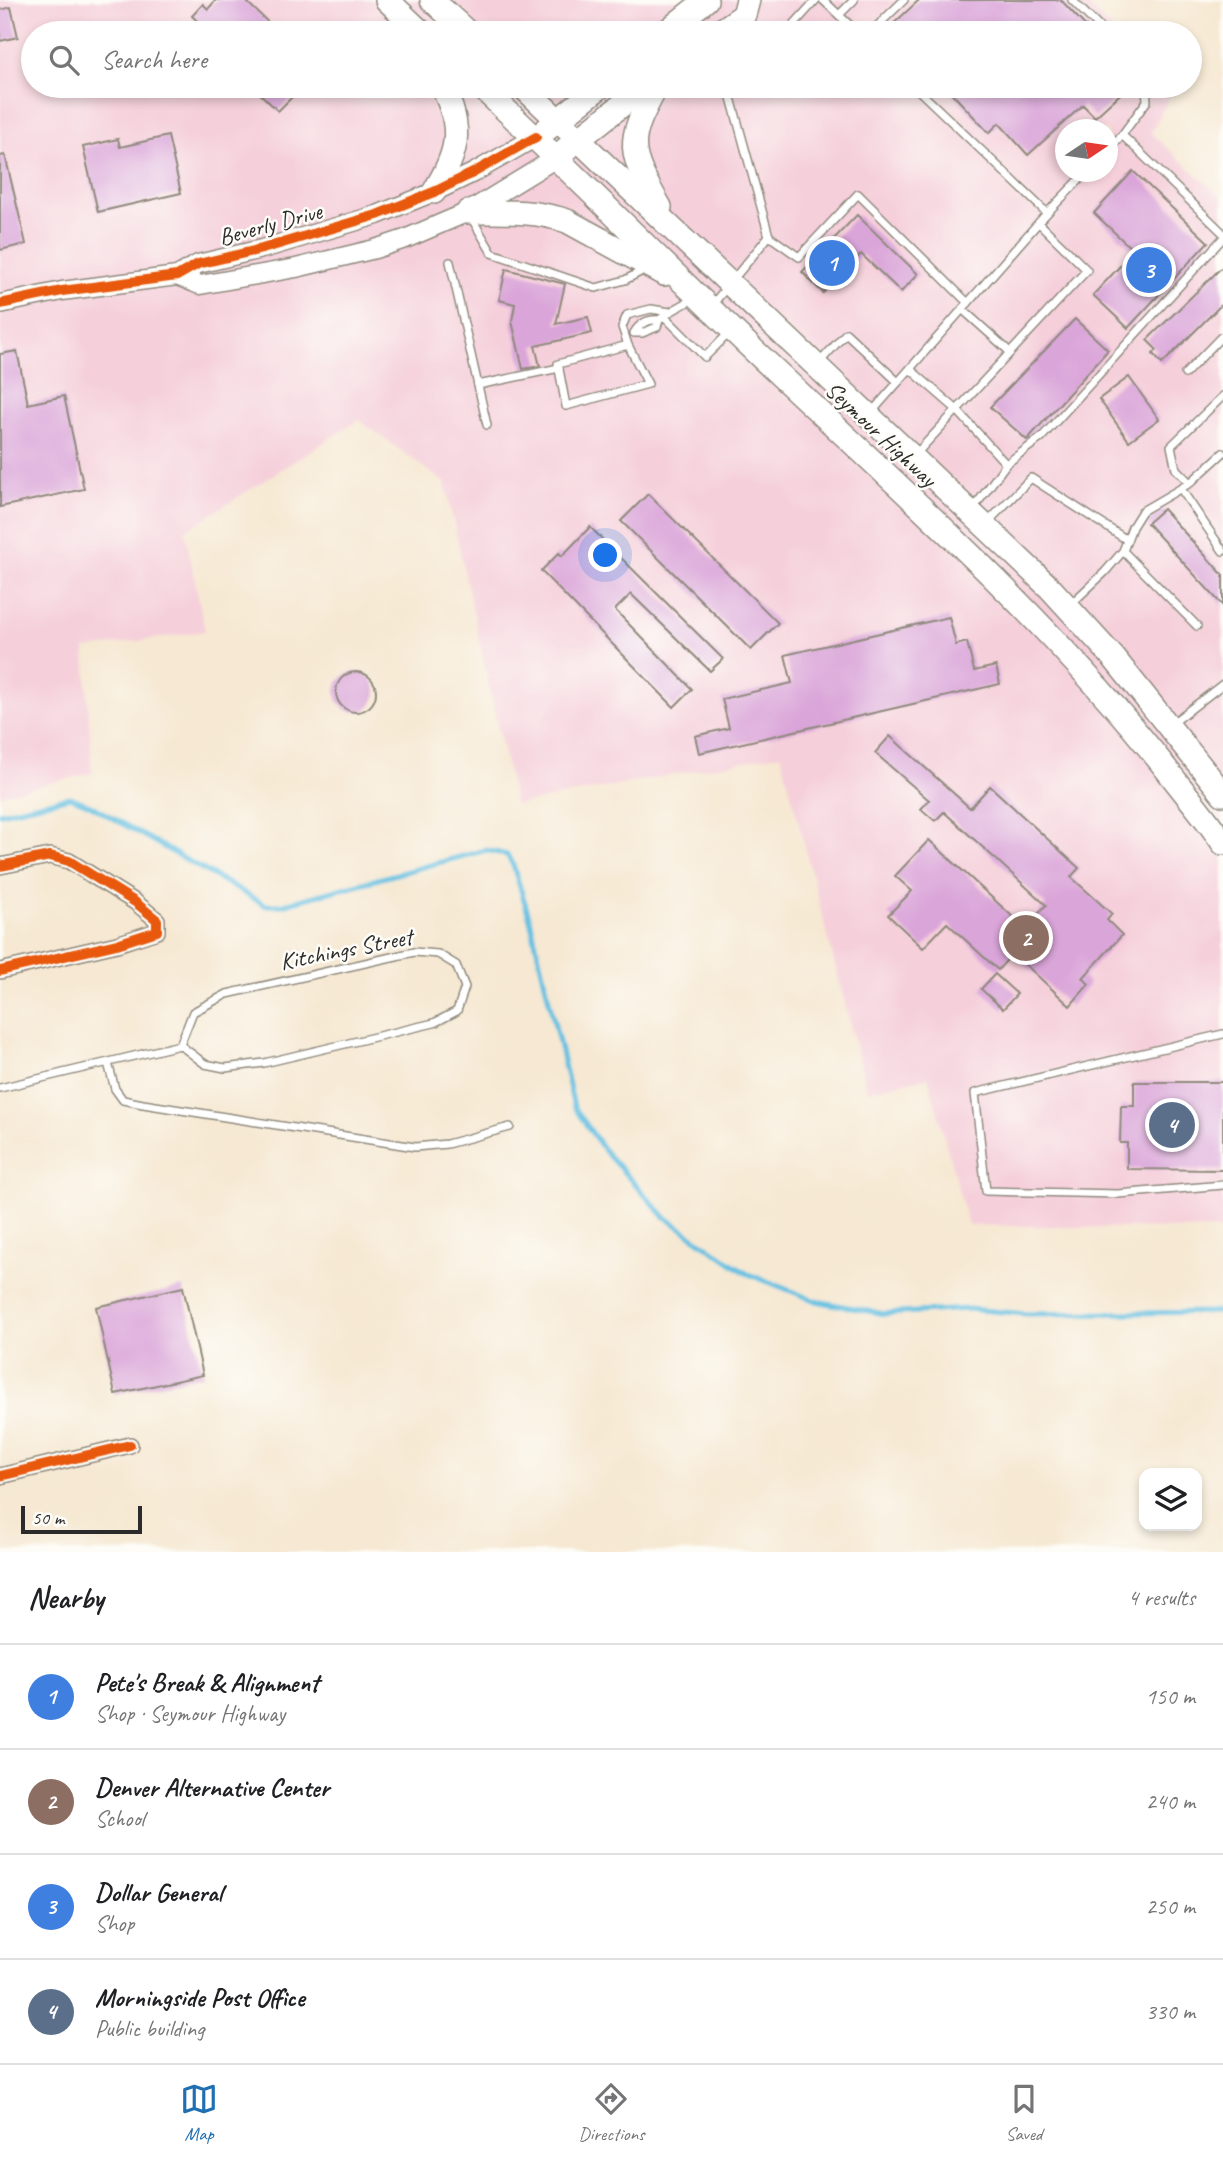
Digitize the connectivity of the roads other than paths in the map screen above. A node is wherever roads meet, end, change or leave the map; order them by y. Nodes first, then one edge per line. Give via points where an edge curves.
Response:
1 (387, 0) edge
2 (432, 0) edge
3 (706, 0) edge
4 (748, 0) edge
5 (816, 0) edge
6 (823, 0) edge
7 (854, 0) edge
8 (904, 0) edge
9 (1072, 0) edge
10 (839, 15) junction
11 (407, 21) edge
12 (455, 21) edge
13 (677, 21) edge
14 (735, 21) edge
15 (797, 21) edge
16 (845, 21) edge
17 (882, 21) edge
18 (1093, 21) edge
19 (448, 98) edge
20 (493, 98) edge
21 (534, 98) edge
22 (586, 98) edge
23 (631, 98) edge
24 (650, 98) edge
25 (731, 98) edge
26 (927, 98) edge
27 (1147, 98) edge
28 (558, 121) junction
29 (1122, 135) junction
30 (536, 137) junction
31 (1118, 139) edge
32 (577, 140) junction
33 (556, 158) junction
34 (1077, 182) edge
35 (434, 192) junction
36 (468, 212) junction
37 (1047, 212) junction
38 (377, 215) junction
39 (1039, 223) junction
40 (672, 228) junction
41 (1223, 235) edge
42 (769, 236) junction
43 (387, 245) junction
44 (450, 262) dead end
45 (649, 267) junction
46 (177, 276) junction
47 (730, 282) junction
48 (697, 297) junction
49 (0, 303) edge
50 (965, 306) junction
51 (665, 316) junction
52 (732, 331) junction
53 (625, 336) junction
54 (1223, 339) edge
55 (628, 345) junction
56 (1010, 352) junction
57 (817, 365) junction
58 (559, 368) junction
59 (910, 369) junction
60 (1185, 374) dead end
61 (898, 382) junction
62 (478, 385) junction
63 (1223, 396) edge
64 (956, 409) junction
65 (869, 415) junction
66 (488, 425) dead end
67 (1223, 453) edge
68 (913, 456) junction
69 (1006, 464) junction
70 (1191, 482) junction
71 (943, 485) junction
72 (1181, 489) junction
73 (923, 509) junction
74 (978, 518) junction
75 (1127, 540) junction
76 (1123, 551) junction
77 (1223, 551) edge
78 (1068, 607) junction
79 (1198, 626) dead end
80 (1126, 673) junction
81 (1220, 686) edge
82 (1103, 692) junction
83 (1223, 696) edge
84 (1169, 725) junction
85 (1223, 794) edge
86 (1223, 843) edge
87 (0, 866) edge
88 (0, 971) edge
89 (1223, 1034) edge
90 (180, 1045) junction
91 (108, 1063) junction
92 (0, 1087) edge
93 (510, 1127) dead end
94 (1223, 1185) edge
95 (130, 1445) dead end
96 (0, 1476) edge

1 - 11 main road
2 - 12 main road
3 - 13 main road
4 - 14 main road via 744,15
5 - 15 lane
6 - 10 lane
7 - 10 lane
8 - 17 lane
9 - 18 lane
10 - 16 lane
19 - 35 main road via 456,144 449,168
20 - 30 main road, Seymour Highway
21 - 28 main road, Seymour Highway
22 - 28 main road
23 - 32 main road
24 - 40 main road via 633,143 642,176
25 - 42 lane
26 - 37 lane
27 - 29 lane
28 - 30 main road
28 - 32 main road, Seymour Highway
29 - 31 lane
29 - 41 lane
30 - 33 main road, Seymour Highway
30 - 35 street, Beverly Drive
32 - 33 main road
32 - 40 main road, Seymour Highway
33 - 36 street, Beverly Drive
33 - 48 main road, Seymour Highway
34 - 37 lane
35 - 38 street, Beverly Drive
36 - 43 street, Beverly Drive
36 - 45 main road via 552,216
36 - 45 lane via 492,253 596,288
37 - 39 lane
38 - 43 street
38 - 46 street, Beverly Drive via 198,264
39 - 50 lane
39 - 56 lane via 1087,270
40 - 47 main road, Seymour Highway
41 - 69 lane via 1041,438
42 - 47 lane
42 - 50 lane via 799,257 858,194
43 - 46 street, Beverly Drive via 200,285
44 - 62 lane
45 - 48 main road
46 - 49 street, Beverly Drive
47 - 48 lane
47 - 57 main road, Seymour Highway
48 - 51 lane
48 - 52 main road, Seymour Highway
50 - 56 lane
50 - 59 lane
51 - 52 lane via 705,358
51 - 53 lane via 639,325
51 - 53 lane via 651,309 627,315 622,327
52 - 73 main road, Seymour Highway
53 - 55 lane
54 - 60 lane
55 - 58 lane via 558,364
55 - 58 lane via 648,384 566,406
56 - 64 lane
57 - 61 lane via 846,333
57 - 65 main road, Seymour Highway
58 - 62 lane
59 - 61 lane
59 - 64 lane
61 - 65 lane
62 - 66 lane
63 - 70 lane via 1171,446 1176,469
64 - 68 lane
64 - 69 lane
65 - 68 main road, Seymour Highway
67 - 70 lane
68 - 71 main road, Seymour Highway
69 - 74 lane
70 - 72 lane
71 - 73 main road
71 - 74 main road, Seymour Highway
72 - 75 lane via 1142,511
72 - 77 lane
73 - 82 main road, Seymour Highway
74 - 75 lane via 1031,478
74 - 78 main road, Seymour Highway
75 - 76 lane
76 - 78 lane
76 - 79 lane
78 - 80 main road, Seymour Highway
80 - 82 main road
80 - 84 main road, Seymour Highway
81 - 83 lane
81 - 84 lane
82 - 86 main road, Seymour Highway
84 - 85 main road, Seymour Highway
87 - 88 street via 50,856 69,860 135,902 157,920 157,931
89 - 94 lane via 975,1093 986,1191 1118,1194
90 - 90 lane, Kitchings Street via 205,1064 225,1068 264,1063 434,1023 457,1011 465,987 456,965 438,954 414,952 227,994 193,1012
90 - 91 lane
91 - 92 lane
91 - 93 lane via 123,1100 156,1107 415,1147 447,1144
95 - 96 street

